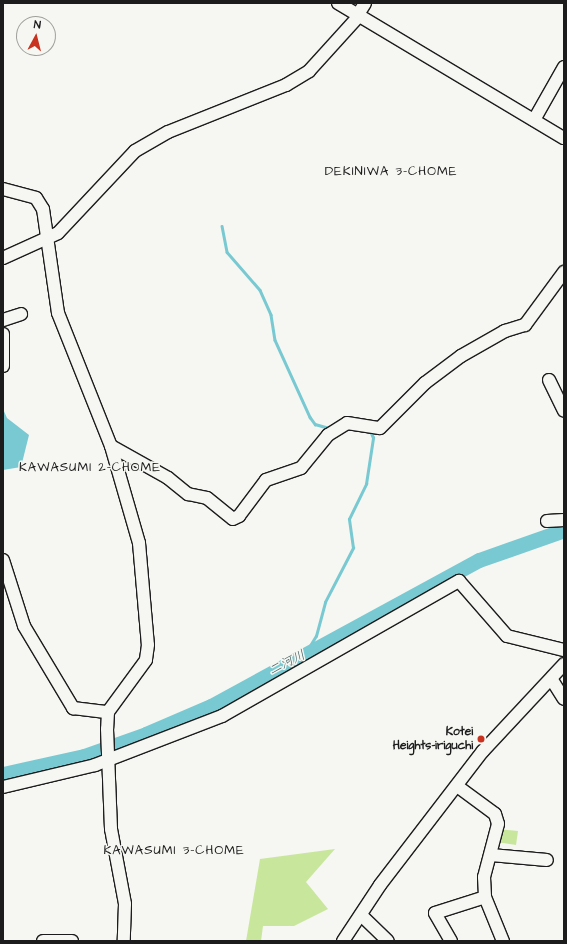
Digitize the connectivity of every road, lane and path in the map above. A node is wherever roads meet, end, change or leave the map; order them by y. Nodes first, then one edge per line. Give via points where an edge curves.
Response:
1 (338, 3) edge
2 (365, 3) edge
3 (357, 16) junction
4 (564, 67) edge
5 (534, 120) junction
6 (564, 138) edge
7 (3, 189) edge
8 (47, 240) junction
9 (3, 258) edge
10 (564, 272) edge
11 (22, 314) dead end
12 (3, 320) edge
13 (3, 334) edge
14 (3, 366) edge
15 (549, 380) dead end
16 (564, 410) edge
17 (111, 446) junction
18 (564, 520) edge
19 (547, 521) dead end
20 (3, 560) edge
21 (564, 650) edge
22 (564, 664) edge
23 (552, 680) junction
24 (564, 699) edge
25 (108, 712) junction
26 (107, 758) junction
27 (456, 786) junction
28 (3, 787) edge
29 (491, 855) junction
30 (547, 860) dead end
31 (485, 897) junction
32 (361, 915) junction
33 (42, 941) edge
34 (72, 941) edge
35 (124, 941) edge
36 (343, 941) edge
37 (388, 941) edge
38 (451, 941) edge
39 (503, 941) edge

1 - 3 street
2 - 3 street
3 - 5 street
3 - 8 street via 309,71 286,85 168,132 135,151 58,233
4 - 5 street
5 - 6 street
7 - 8 street via 36,198 42,209
8 - 9 street
8 - 17 street via 58,313
10 - 17 street via 525,325 504,331 461,356 426,383 380,428 348,423 328,435 301,468 266,480 239,516 233,519 207,498 188,494 168,478
11 - 12 street
13 - 14 street
15 - 16 street
17 - 25 street via 139,543 148,645 146,660
18 - 19 street
20 - 25 street via 24,626 73,708
21 - 26 street via 507,636 459,582 222,716
22 - 23 street
23 - 24 street
23 - 27 street via 483,752
25 - 26 street
26 - 28 street
26 - 35 street via 111,829 125,904
27 - 29 street via 496,814 498,824
27 - 32 street
29 - 30 street
29 - 31 street via 484,877
31 - 38 street via 435,914
31 - 39 street
32 - 36 street
32 - 37 street
33 - 34 street

